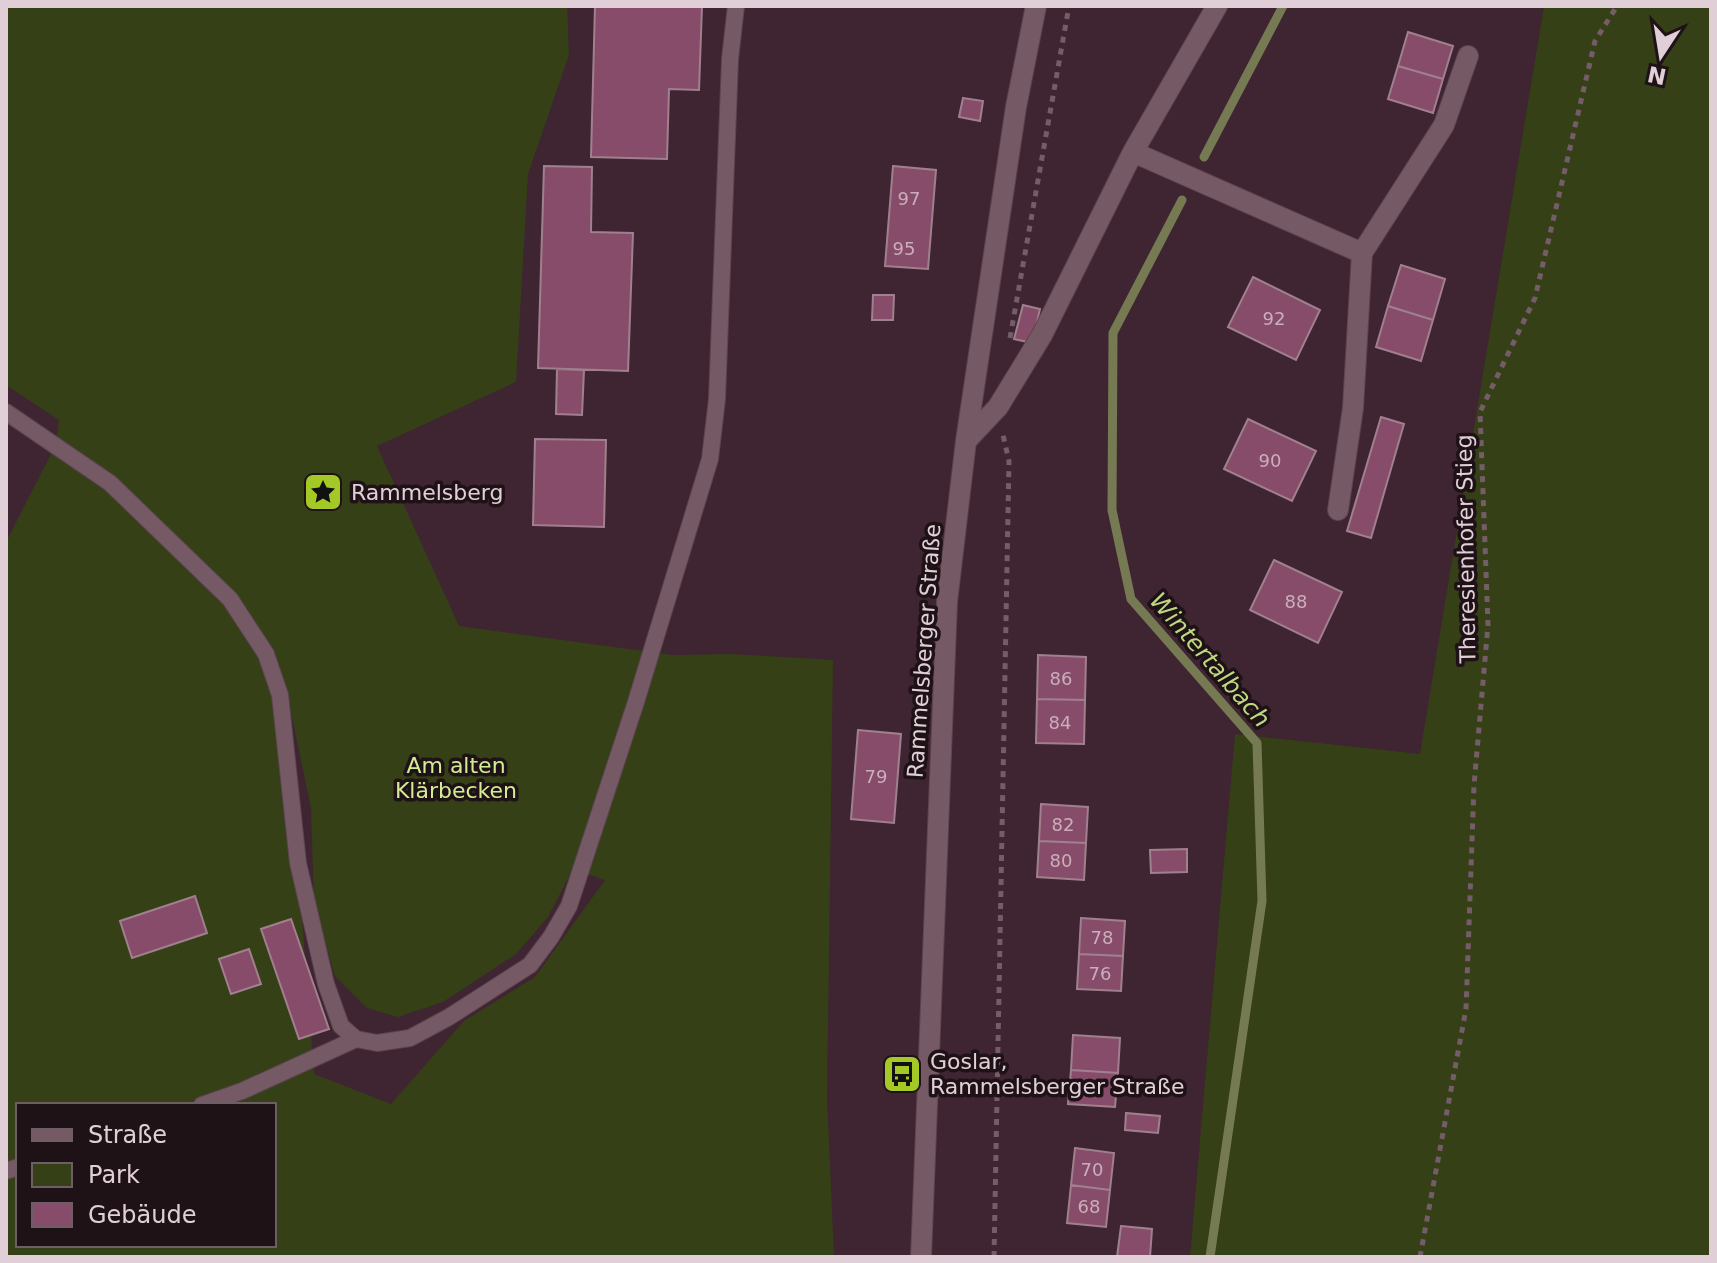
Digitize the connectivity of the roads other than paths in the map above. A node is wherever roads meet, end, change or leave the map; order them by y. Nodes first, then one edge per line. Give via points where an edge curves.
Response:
1 (736, 6) edge
2 (1036, 6) edge
3 (1217, 6) edge
4 (1468, 56) dead end
5 (1133, 152) junction
6 (1362, 253) junction
7 (6, 412) edge
8 (966, 441) junction
9 (1338, 510) dead end
10 (356, 1039) junction
11 (208, 1103) edge
12 (921, 1257) edge

1 - 10 lane via 710,459 569,906 530,965 449,1017 410,1038 377,1043
2 - 8 street, Rammelsberger Straße
3 - 5 street
4 - 6 street via 1444,125
5 - 6 street
5 - 8 street via 1042,335 998,407
6 - 9 street via 1353,408
7 - 10 lane via 110,483 230,599 266,654 280,695 298,863 326,984 341,1026
8 - 12 street, Rammelsberger Straße via 947,602
10 - 11 lane

